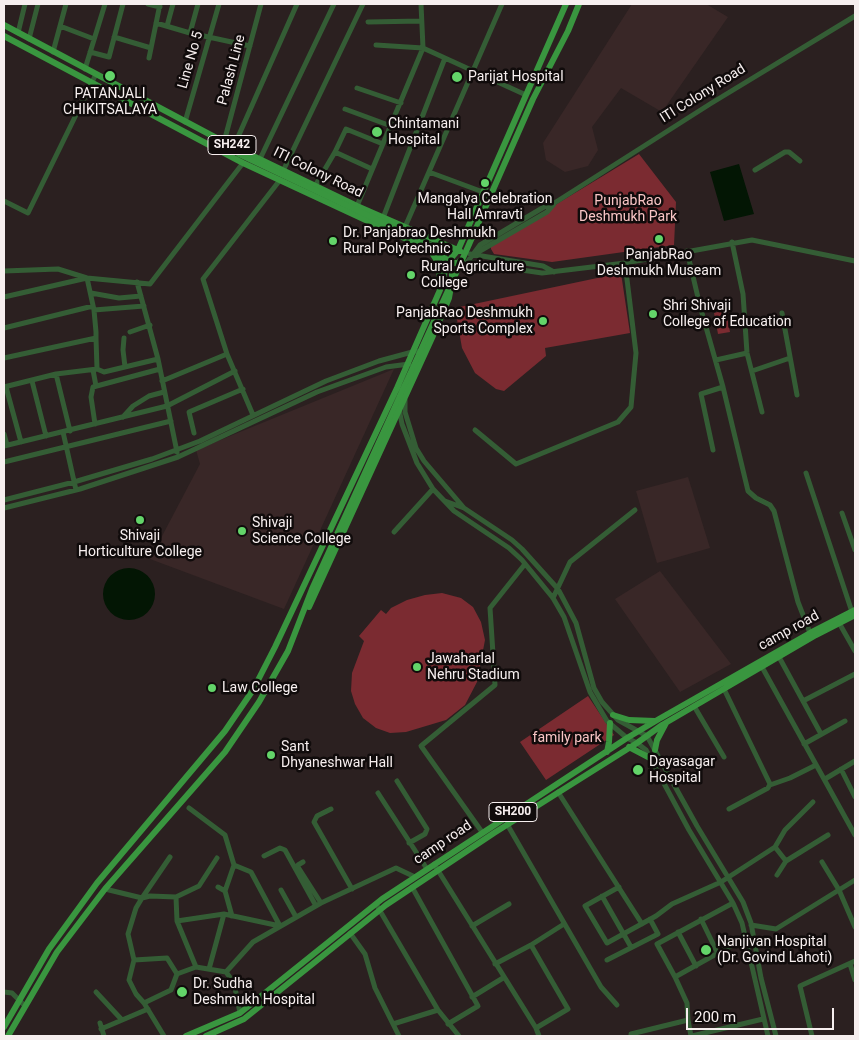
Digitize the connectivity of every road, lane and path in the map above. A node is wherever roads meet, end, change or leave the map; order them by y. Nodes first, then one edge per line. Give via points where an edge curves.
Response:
1 (25, 4) edge
2 (38, 4) edge
3 (66, 4) edge
4 (105, 4) edge
5 (123, 4) edge
6 (148, 4) edge
7 (172, 4) edge
8 (198, 4) edge
9 (219, 4) edge
10 (261, 4) edge
11 (297, 4) edge
12 (334, 4) edge
13 (363, 4) edge
14 (421, 4) edge
15 (502, 4) edge
16 (566, 4) edge
17 (579, 4) edge
18 (160, 5) edge
19 (855, 16) edge
20 (421, 21) junction
21 (368, 22) dead end
22 (156, 23) junction
23 (4, 25) edge
24 (60, 26) junction
25 (167, 26) junction
26 (18, 33) junction
27 (190, 33) junction
28 (4, 36) edge
29 (114, 37) junction
30 (209, 37) junction
31 (94, 38) junction
32 (29, 39) junction
33 (376, 45) dead end
34 (250, 46) junction
35 (151, 48) junction
36 (422, 48) junction
37 (53, 52) junction
38 (90, 52) junction
39 (149, 58) dead end
40 (444, 58) junction
41 (85, 69) junction
42 (474, 71) junction
43 (96, 74) junction
44 (92, 82) junction
45 (357, 88) dead end
46 (526, 95) junction
47 (400, 103) junction
48 (345, 109) dead end
49 (185, 122) junction
50 (391, 126) junction
51 (229, 144) junction
52 (382, 144) junction
53 (335, 152) junction
54 (260, 159) junction
55 (800, 161) dead end
56 (244, 163) junction
57 (372, 169) junction
58 (755, 170) dead end
59 (283, 171) junction
60 (429, 172) junction
61 (280, 180) junction
62 (315, 186) junction
63 (490, 186) junction
64 (483, 192) junction
65 (4, 201) edge
66 (357, 206) junction
67 (383, 218) junction
68 (405, 227) junction
69 (732, 242) junction
70 (430, 250) junction
71 (687, 251) junction
72 (471, 253) junction
73 (459, 257) junction
74 (468, 261) junction
75 (855, 261) edge
76 (447, 263) junction
77 (625, 263) junction
78 (4, 271) edge
79 (554, 272) junction
80 (87, 278) junction
81 (137, 282) junction
82 (440, 290) junction
83 (90, 294) junction
84 (141, 296) junction
85 (4, 297) edge
86 (144, 306) junction
87 (93, 308) junction
88 (782, 313) dead end
89 (150, 325) junction
90 (4, 328) edge
91 (130, 332) dead end
92 (96, 338) junction
93 (124, 338) dead end
94 (413, 351) junction
95 (421, 351) junction
96 (747, 353) junction
97 (227, 354) junction
98 (4, 358) edge
99 (790, 358) junction
100 (158, 359) junction
101 (716, 360) junction
102 (411, 364) junction
103 (125, 367) junction
104 (160, 369) junction
105 (95, 370) junction
106 (235, 371) junction
107 (752, 371) junction
108 (56, 374) junction
109 (32, 381) junction
110 (162, 381) junction
111 (96, 386) junction
112 (5, 387) edge
113 (724, 387) junction
114 (397, 388) junction
115 (243, 389) junction
116 (164, 392) junction
117 (797, 395) dead end
118 (402, 399) junction
119 (281, 402) junction
120 (168, 406) junction
121 (284, 408) junction
122 (762, 412) dead end
123 (253, 415) junction
124 (123, 417) junction
125 (171, 421) junction
126 (95, 424) junction
127 (475, 430) dead end
128 (70, 431) junction
129 (63, 432) junction
130 (194, 433) dead end
131 (4, 434) edge
132 (46, 436) junction
133 (21, 442) junction
134 (5, 446) edge
135 (67, 447) junction
136 (176, 449) junction
137 (713, 450) dead end
138 (178, 457) junction
139 (4, 462) edge
140 (806, 473) dead end
141 (74, 482) junction
142 (433, 489) junction
143 (76, 490) junction
144 (4, 500) edge
145 (445, 501) junction
146 (4, 508) edge
147 (464, 508) junction
148 (634, 510) dead end
149 (842, 513) dead end
150 (394, 532) dead end
151 (855, 550) edge
152 (525, 564) junction
153 (558, 589) junction
154 (553, 598) junction
155 (854, 612) edge
156 (301, 616) junction
157 (838, 621) junction
158 (810, 633) junction
159 (855, 651) edge
160 (779, 657) junction
161 (762, 667) junction
162 (855, 674) edge
163 (724, 689) junction
164 (804, 701) junction
165 (694, 706) junction
166 (613, 715) junction
167 (845, 720) dead end
168 (655, 721) junction
169 (667, 722) junction
170 (610, 723) junction
171 (638, 732) junction
172 (821, 734) junction
173 (647, 736) junction
174 (627, 738) junction
175 (637, 742) junction
176 (804, 744) junction
177 (629, 747) junction
178 (654, 750) junction
179 (606, 752) junction
180 (724, 757) dead end
181 (650, 758) junction
182 (855, 761) edge
183 (816, 765) junction
184 (841, 769) junction
185 (824, 779) junction
186 (397, 781) dead end
187 (770, 786) junction
188 (558, 792) junction
189 (378, 793) dead end
190 (855, 797) edge
191 (813, 802) dead end
192 (189, 808) dead end
193 (331, 809) dead end
194 (729, 810) dead end
195 (507, 824) junction
196 (482, 832) junction
197 (828, 835) dead end
198 (855, 835) edge
199 (409, 843) junction
200 (775, 847) junction
201 (264, 856) dead end
202 (170, 857) dead end
203 (217, 858) dead end
204 (786, 861) junction
205 (114, 862) junction
206 (303, 862) dead end
207 (822, 862) dead end
208 (234, 865) junction
209 (436, 867) junction
210 (122, 869) junction
211 (427, 869) junction
212 (777, 875) dead end
213 (415, 877) junction
214 (729, 877) junction
215 (855, 880) edge
216 (721, 882) junction
217 (97, 883) junction
218 (218, 887) dead end
219 (412, 887) junction
220 (618, 887) junction
221 (352, 888) junction
222 (105, 889) junction
223 (281, 890) dead end
224 (839, 890) junction
225 (225, 891) junction
226 (602, 896) junction
227 (176, 897) junction
228 (142, 898) junction
229 (733, 903) junction
230 (509, 904) dead end
231 (318, 905) junction
232 (379, 906) junction
233 (224, 914) junction
234 (232, 916) junction
235 (296, 917) junction
236 (701, 919) junction
237 (650, 920) junction
238 (178, 921) junction
239 (564, 924) junction
240 (642, 924) junction
241 (751, 925) junction
242 (280, 926) junction
243 (472, 926) junction
244 (855, 927) edge
245 (678, 932) junction
246 (350, 934) junction
247 (624, 934) junction
248 (745, 938) junction
249 (531, 945) junction
250 (632, 948) junction
251 (323, 951) junction
252 (718, 954) junction
253 (134, 960) junction
254 (606, 960) dead end
255 (852, 962) edge
256 (495, 964) junction
257 (696, 966) junction
258 (196, 967) junction
259 (209, 969) junction
260 (226, 972) junction
261 (177, 974) junction
262 (676, 977) junction
263 (503, 978) junction
264 (855, 980) edge
265 (4, 992) edge
266 (96, 992) dead end
267 (472, 996) junction
268 (19, 1000) junction
269 (144, 1003) junction
270 (617, 1005) dead end
271 (25, 1006) junction
272 (148, 1010) junction
273 (438, 1010) junction
274 (240, 1013) junction
275 (763, 1019) junction
276 (122, 1020) junction
277 (688, 1020) junction
278 (393, 1024) junction
279 (448, 1024) junction
280 (4, 1027) edge
281 (536, 1028) junction
282 (8, 1036) edge
283 (104, 1036) edge
284 (164, 1036) edge
285 (186, 1036) edge
286 (206, 1036) edge
287 (399, 1036) edge
288 (458, 1036) edge
289 (539, 1036) edge
290 (631, 1036) edge
291 (692, 1036) edge
292 (768, 1036) edge
293 (776, 1036) edge
294 (812, 1036) edge

1 - 26 street
2 - 32 street
3 - 24 street
4 - 31 street
5 - 29 street
6 - 18 street
7 - 25 street
8 - 27 street
9 - 30 street, Line No 5
10 - 34 street, Palash Line
11 - 51 street
12 - 54 street
13 - 59 street
14 - 20 street
15 - 42 street
16 - 46 main road
17 - 63 main road
18 - 22 street
19 - 72 street, ITI Colony Road
20 - 21 street
20 - 36 street
22 - 25 street
22 - 35 street
23 - 26 main road, ITI Colony Road / SH242
24 - 31 street
24 - 37 street
25 - 27 street
26 - 32 main road, ITI Colony Road / SH242
27 - 30 street
28 - 44 main road, SH242
29 - 35 street
29 - 38 street via 108,57
30 - 34 street
30 - 49 street, Line No 5
31 - 38 street
32 - 37 main road, ITI Colony Road / SH242
33 - 36 street
34 - 51 street, Palash Line
35 - 39 street
36 - 40 street
36 - 47 street
37 - 41 main road, ITI Colony Road / SH242
38 - 41 street
40 - 42 street
40 - 67 street
41 - 43 main road, ITI Colony Road / SH242
42 - 46 street
42 - 60 street
43 - 44 street
43 - 49 main road, ITI Colony Road / SH242
44 - 56 main road, SH242
44 - 65 street via 28,213
45 - 47 street
46 - 63 main road
47 - 50 street
48 - 50 street
49 - 51 main road, ITI Colony Road / SH242
50 - 52 street
51 - 54 main road, ITI Colony Road / SH242
51 - 118 main road, bridge via 231,150 434,247 446,260 452,273 449,298
52 - 53 street via 346,129
52 - 57 street
53 - 57 street
53 - 62 street
54 - 59 main road, ITI Colony Road / SH242
55 - 58 street via 785,152
56 - 61 main road, SH242
56 - 81 street via 150,284
57 - 66 street
59 - 62 main road, ITI Colony Road / SH242
60 - 64 street
60 - 68 street
61 - 70 main road, SH242
61 - 97 street via 203,279
62 - 66 main road, ITI Colony Road / SH242
63 - 64 main road
63 - 72 main road
64 - 73 main road
66 - 67 main road, ITI Colony Road / SH242
67 - 68 main road, ITI Colony Road / SH242
68 - 73 main road, ITI Colony Road / SH242
69 - 71 street
69 - 75 street via 752,240
69 - 96 street via 743,294
70 - 76 main road
70 - 82 main road via 441,274
71 - 77 street
71 - 101 street
72 - 73 main road, ITI Colony Road / SH242
72 - 73 main road
72 - 74 street, ITI Colony Road
72 - 79 street via 544,266
73 - 74 street
73 - 76 main road
73 - 76 main road
73 - 95 main road
74 - 79 street via 542,273
76 - 82 main road
77 - 79 street
77 - 127 street via 636,353 630,407 618,422 516,464
78 - 80 street via 58,269
80 - 81 street
80 - 83 street
80 - 85 street
81 - 84 street
82 - 94 main road
83 - 84 street via 119,298
83 - 87 street
84 - 86 street
86 - 87 street
86 - 89 street
87 - 90 street
87 - 92 street
88 - 99 street
89 - 91 street
89 - 100 street
92 - 98 street
92 - 105 street
93 - 103 street
94 - 95 street
94 - 102 main road
94 - 119 street via 326,381
95 - 102 main road
96 - 101 street
96 - 107 street
97 - 106 street
97 - 110 street
99 - 107 street
99 - 117 street
100 - 103 street
100 - 104 street
101 - 113 street
102 - 114 main road
102 - 118 main road
102 - 121 street via 386,366
103 - 105 street via 104,372
104 - 110 street
104 - 111 street
105 - 108 street
105 - 111 street
106 - 115 street
106 - 120 street
107 - 122 street
108 - 109 street
108 - 128 street
109 - 112 street
109 - 132 street
110 - 116 street
111 - 126 street via 91,396
112 - 133 street
113 - 137 street via 701,394
113 - 158 street via 748,491 774,511 798,602
114 - 118 street
114 - 205 main road via 253,690 225,731
115 - 123 street
115 - 130 street via 189,412
116 - 120 street
116 - 124 street via 149,396
118 - 142 street via 402,424 417,463
118 - 147 street via 416,448
118 - 156 main road
118 - 156 main road, bridge via 309,607
119 - 121 street
119 - 123 street
120 - 124 street
120 - 125 street
121 - 138 street
123 - 136 street
124 - 126 street
125 - 135 street
125 - 136 street
126 - 128 street
128 - 129 street
129 - 132 street
129 - 135 street
131 - 134 street
132 - 133 street
133 - 134 street
135 - 139 street
135 - 141 street
136 - 138 street
136 - 141 street
138 - 143 street
140 - 155 street
141 - 143 street
141 - 144 street
142 - 145 street
142 - 150 street
143 - 146 street
145 - 147 street
145 - 152 street via 457,514 509,548
147 - 153 street via 519,545
148 - 153 street via 570,562
149 - 151 street
152 - 154 street
152 - 196 street via 490,608 495,685 421,746
153 - 154 street
153 - 166 street via 576,622 594,688
154 - 170 street via 568,623 590,692
155 - 157 main road, camp road / SH200
156 - 210 main road via 288,651 236,738
157 - 158 main road, camp road / SH200
157 - 159 street
157 - 160 main road, camp road / SH200
158 - 168 main road, camp road / SH200
160 - 161 main road, camp road / SH200
160 - 164 street
161 - 163 main road, camp road / SH200
161 - 176 street
162 - 164 street
163 - 165 main road, camp road / SH200
163 - 187 street
164 - 172 street
165 - 169 main road, camp road / SH200
165 - 180 street
166 - 168 main road via 629,720
166 - 171 street
167 - 172 street
168 - 171 main road, camp road / SH200
169 - 173 main road, camp road / SH200
169 - 178 main road
170 - 174 street
170 - 179 main road
171 - 173 street
171 - 174 main road, camp road / SH200
172 - 176 street
173 - 175 main road, camp road / SH200
173 - 178 street
174 - 175 street
174 - 179 main road, camp road / SH200
175 - 177 main road, camp road / SH200
175 - 181 street
176 - 183 street
177 - 181 main road
177 - 188 main road, camp road / SH200
178 - 214 street
179 - 196 main road, camp road / SH200
181 - 216 street
182 - 184 street
183 - 185 street
183 - 187 street
184 - 185 street
184 - 190 street
185 - 198 street
186 - 199 street via 428,829
187 - 194 street
188 - 195 main road, camp road / SH200
188 - 220 street
189 - 199 street
191 - 200 street via 786,830
192 - 208 street via 225,835
193 - 221 street via 317,816 314,822
195 - 209 main road, camp road / SH200
195 - 239 street
196 - 209 main road, camp road / SH200
197 - 204 street
199 - 211 street
200 - 204 street
200 - 214 street
201 - 231 street via 280,848 285,850
202 - 228 street
203 - 227 street via 199,886
204 - 212 street
205 - 210 main road
205 - 217 main road
206 - 231 street via 298,866
207 - 224 street
208 - 225 street
208 - 242 street via 252,872
209 - 211 main road, camp road / SH200
209 - 219 main road, camp road / SH200
209 - 243 street
210 - 222 main road
211 - 213 main road, camp road / SH200
213 - 221 street via 396,868
213 - 232 main road, camp road / SH200
214 - 216 street
214 - 241 street
215 - 224 street
216 - 229 street
216 - 237 street via 672,904
217 - 222 main road
217 - 268 main road via 49,949
218 - 225 street
219 - 232 main road, camp road / SH200
219 - 267 street
220 - 226 street
220 - 240 street
221 - 231 street
222 - 228 street
222 - 271 main road via 57,952
223 - 235 street
224 - 241 street via 776,928
224 - 244 street
225 - 234 street
226 - 247 street
226 - 247 street via 585,906 606,943
227 - 228 street
227 - 238 street
228 - 253 street via 128,934
229 - 236 street
229 - 248 street
230 - 243 street
231 - 235 street
232 - 246 main road, camp road / SH200
232 - 251 main road, camp road / SH200
232 - 273 street
233 - 234 street
233 - 238 street
233 - 259 street
234 - 242 street
235 - 242 street
236 - 245 street
236 - 252 street
237 - 240 street
237 - 250 street via 658,934
238 - 258 street
239 - 249 street
239 - 270 street via 601,987
240 - 247 street
241 - 293 street
242 - 260 street via 253,942
243 - 256 street
245 - 257 street
245 - 262 street via 656,944
246 - 251 main road, camp road / SH200
246 - 278 street via 365,954 375,988
247 - 250 street
248 - 252 street
248 - 275 street
249 - 256 street
249 - 281 street via 568,1009
250 - 254 street
251 - 274 main road, camp road / SH200
251 - 286 main road, camp road / SH200 via 244,1019
252 - 257 street
253 - 261 street via 167,958
253 - 269 street via 129,980
255 - 264 street
255 - 294 street via 800,986
256 - 263 street
257 - 262 street
258 - 259 street
258 - 261 street
259 - 260 street
260 - 274 street via 234,983
261 - 269 street via 171,990
262 - 277 street via 687,1005
263 - 267 street
263 - 281 street
265 - 268 street via 12,993
266 - 276 street
267 - 279 street via 478,1006
268 - 271 street
268 - 280 main road
269 - 272 street
271 - 282 main road
272 - 276 street
272 - 284 street
273 - 278 street
273 - 279 street
274 - 285 main road, camp road / SH200
275 - 291 street
275 - 292 street
276 - 283 street via 101,1026
277 - 290 street
277 - 291 street
278 - 287 street
279 - 288 street
281 - 289 street

